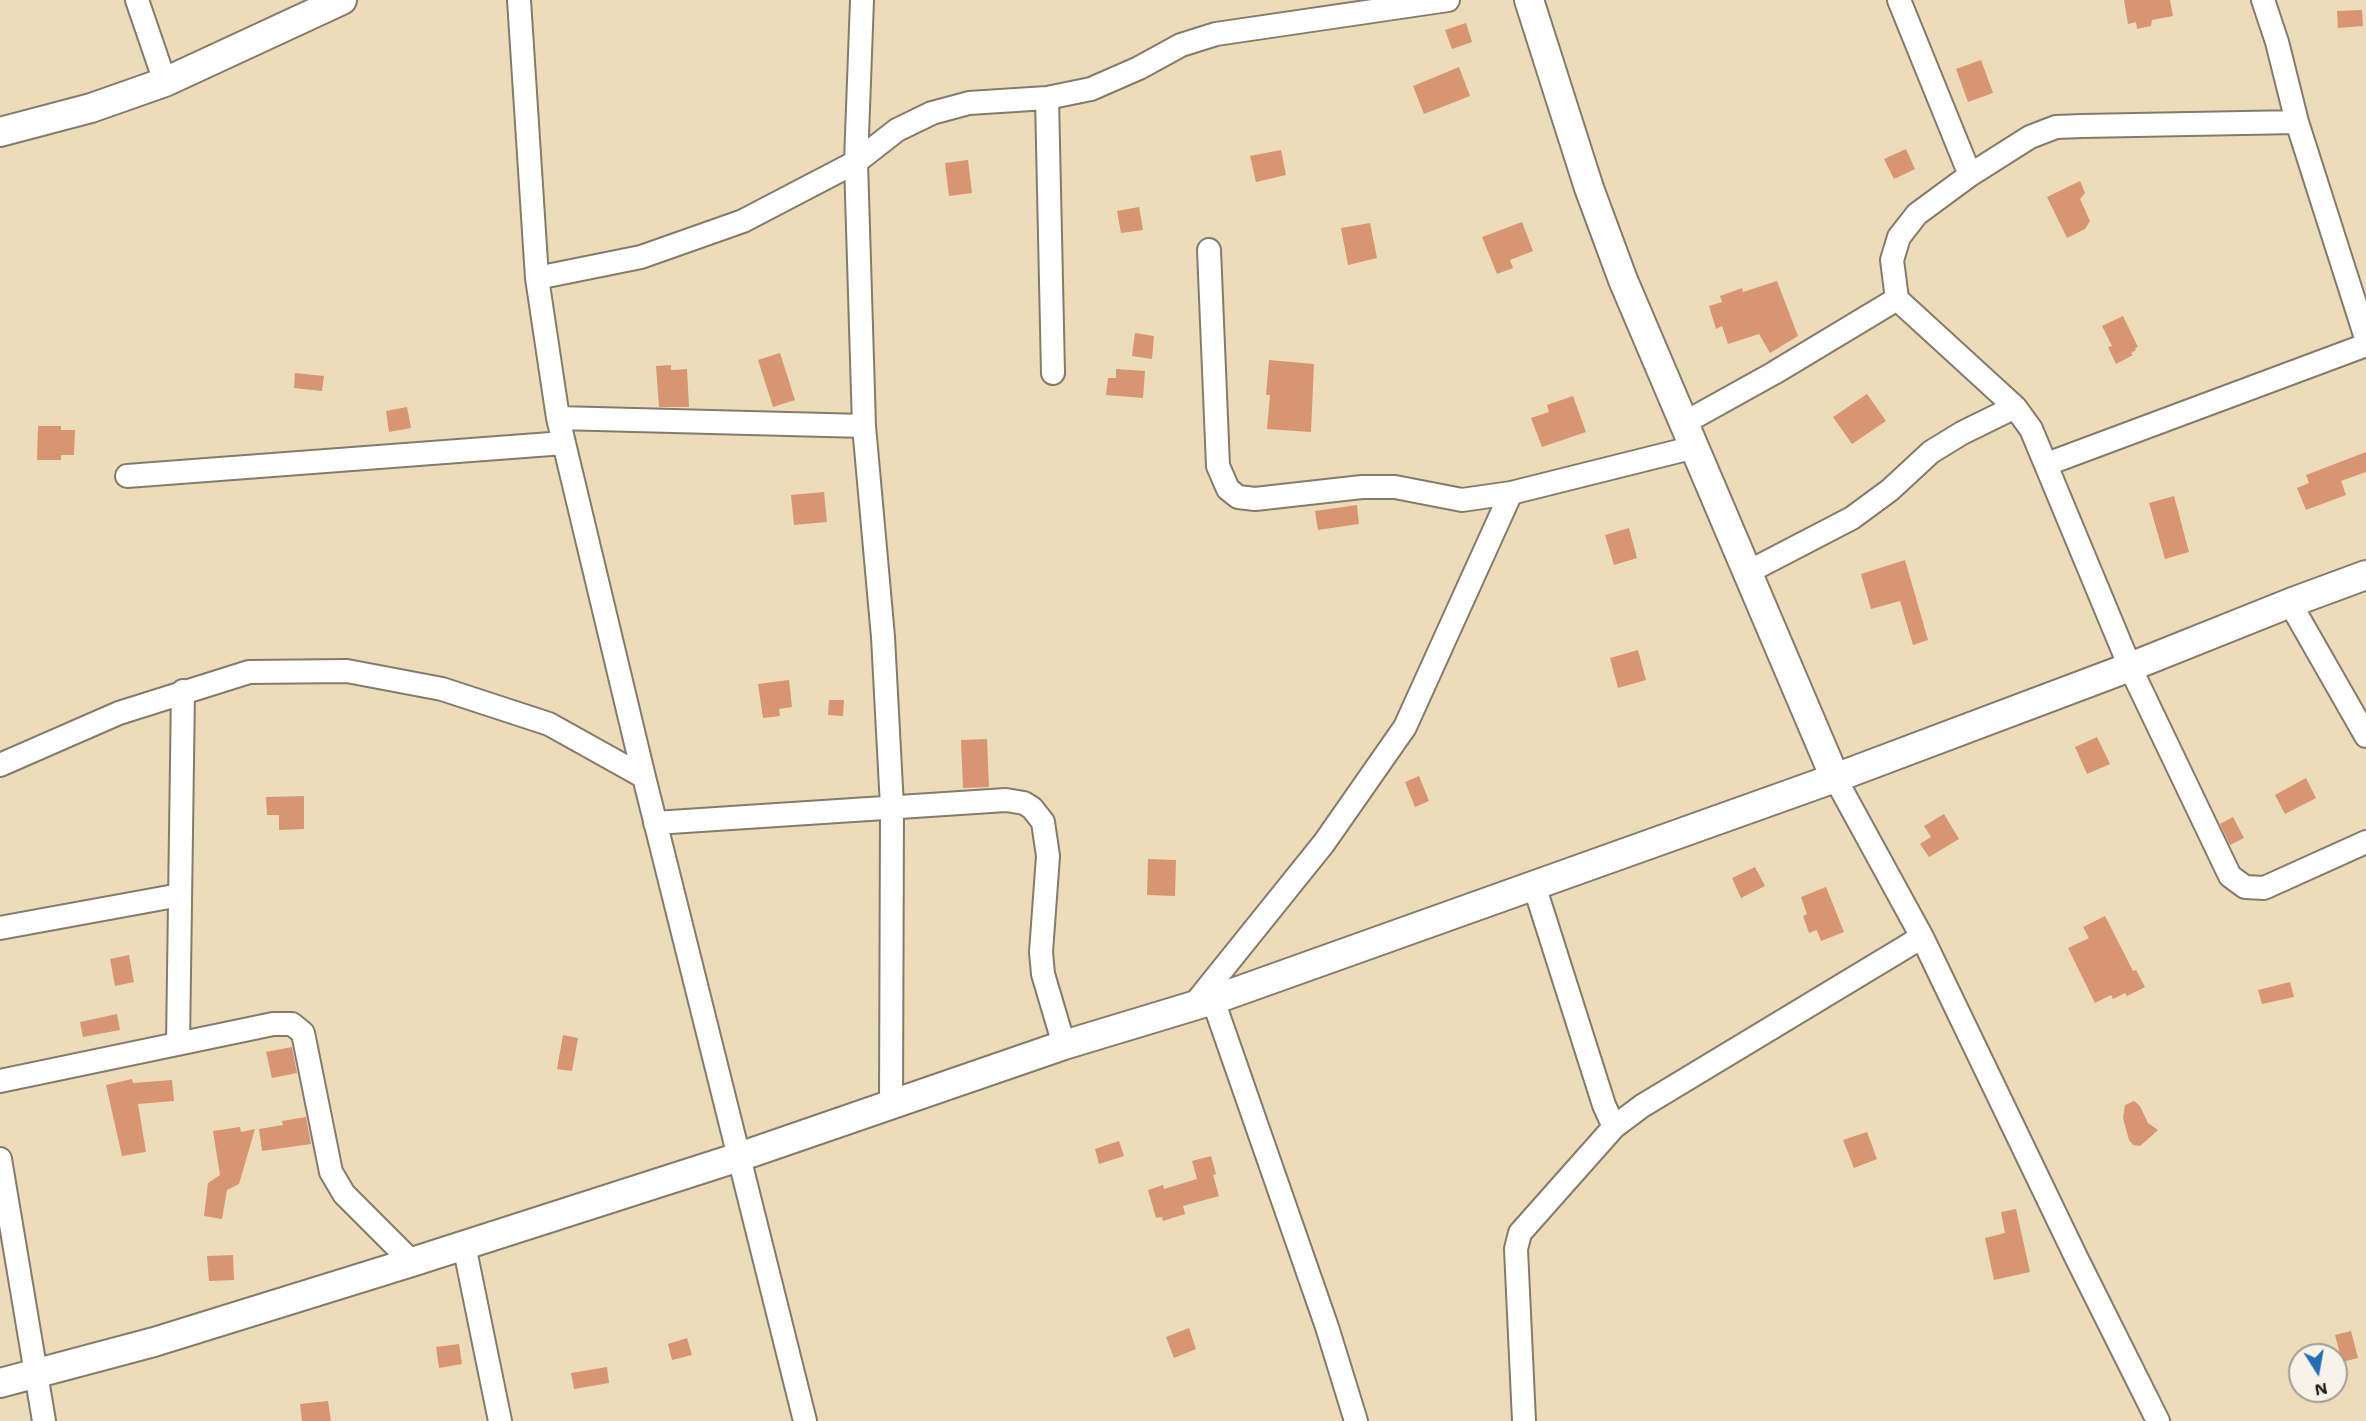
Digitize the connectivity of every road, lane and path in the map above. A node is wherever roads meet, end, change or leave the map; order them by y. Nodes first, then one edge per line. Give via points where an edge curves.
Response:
1 (137, 0) edge
2 (342, 0) edge
3 (519, 0) edge
4 (862, 0) edge
5 (1448, 0) edge
6 (1529, 0) edge
7 (1899, 0) edge
8 (2263, 0) edge
9 (165, 82) junction
10 (1047, 98) junction
11 (2297, 122) junction
12 (0, 132) edge
13 (856, 162) junction
14 (1970, 176) junction
15 (1209, 250) dead end
16 (537, 278) junction
17 (1897, 299) junction
18 (2366, 338) edge
19 (2366, 345) edge
20 (1053, 373) dead end
21 (2015, 407) junction
22 (558, 418) junction
23 (864, 426) junction
24 (1690, 435) junction
25 (564, 444) junction
26 (2047, 464) junction
27 (127, 476) dead end
28 (1511, 493) junction
29 (1748, 572) junction
30 (2366, 576) edge
31 (2290, 603) junction
32 (2130, 667) junction
33 (183, 691) junction
34 (2366, 735) edge
35 (0, 765) edge
36 (644, 777) junction
37 (1835, 778) junction
38 (892, 807) junction
39 (655, 823) junction
40 (2366, 842) edge
41 (1534, 885) junction
42 (180, 895) junction
43 (0, 928) edge
44 (1922, 938) junction
45 (1203, 1003) junction
46 (178, 1044) junction
47 (1064, 1045) junction
48 (0, 1081) edge
49 (891, 1106) junction
50 (1614, 1128) junction
51 (739, 1157) junction
52 (0, 1159) edge
53 (464, 1245) junction
54 (412, 1262) junction
55 (36, 1373) junction
56 (0, 1383) edge
57 (2157, 1420) edge
58 (44, 1421) edge
59 (500, 1421) edge
60 (805, 1421) edge
61 (1356, 1421) edge
62 (1524, 1421) edge

1 - 9 street
2 - 9 street
3 - 16 street
4 - 13 street
5 - 10 street via 1216,34 1181,45 1091,89
6 - 24 street via 1623,280
7 - 14 street
8 - 11 street
9 - 12 street via 91,108
10 - 13 street via 969,103 932,114 897,130
10 - 20 street
11 - 14 street via 2055,127
11 - 18 street
13 - 16 street via 743,221 641,257
13 - 23 street
14 - 17 street via 1917,214 1899,237 1892,260
15 - 28 street via 1218,466 1228,489 1238,497 1255,499 1362,486 1395,487 1462,500
16 - 22 street
17 - 21 street
17 - 24 street via 1774,373
19 - 26 street
21 - 26 street via 2031,429
21 - 29 street via 1931,453 1852,518
22 - 23 street
22 - 25 street
23 - 38 street via 883,637
24 - 28 street
24 - 29 street
25 - 27 street
25 - 36 street
26 - 32 street
28 - 45 street via 1405,727 1324,843
29 - 37 street
30 - 31 street
31 - 32 street
31 - 34 street
32 - 37 street
32 - 40 street via 2230,876 2246,887 2264,888
33 - 35 street via 119,713
33 - 36 street via 249,672 347,670 442,689 549,724
33 - 42 street
36 - 39 street
37 - 41 street
37 - 44 street
38 - 39 street
38 - 47 street via 1006,800 1024,803 1039,815 1048,856 1043,974
38 - 49 street
39 - 51 street
41 - 45 street
41 - 50 street
42 - 43 street
42 - 46 street
44 - 50 street via 1642,1106
44 - 57 street
45 - 47 street
45 - 61 street via 1327,1327
46 - 48 street
46 - 54 street via 273,1024 292,1024 303,1033 331,1172 344,1194
47 - 49 street
49 - 51 street
50 - 62 street via 1520,1233 1516,1249
51 - 53 street
51 - 60 street
52 - 55 street
53 - 54 street
53 - 59 street
54 - 55 street via 154,1342
55 - 56 street
55 - 58 street

